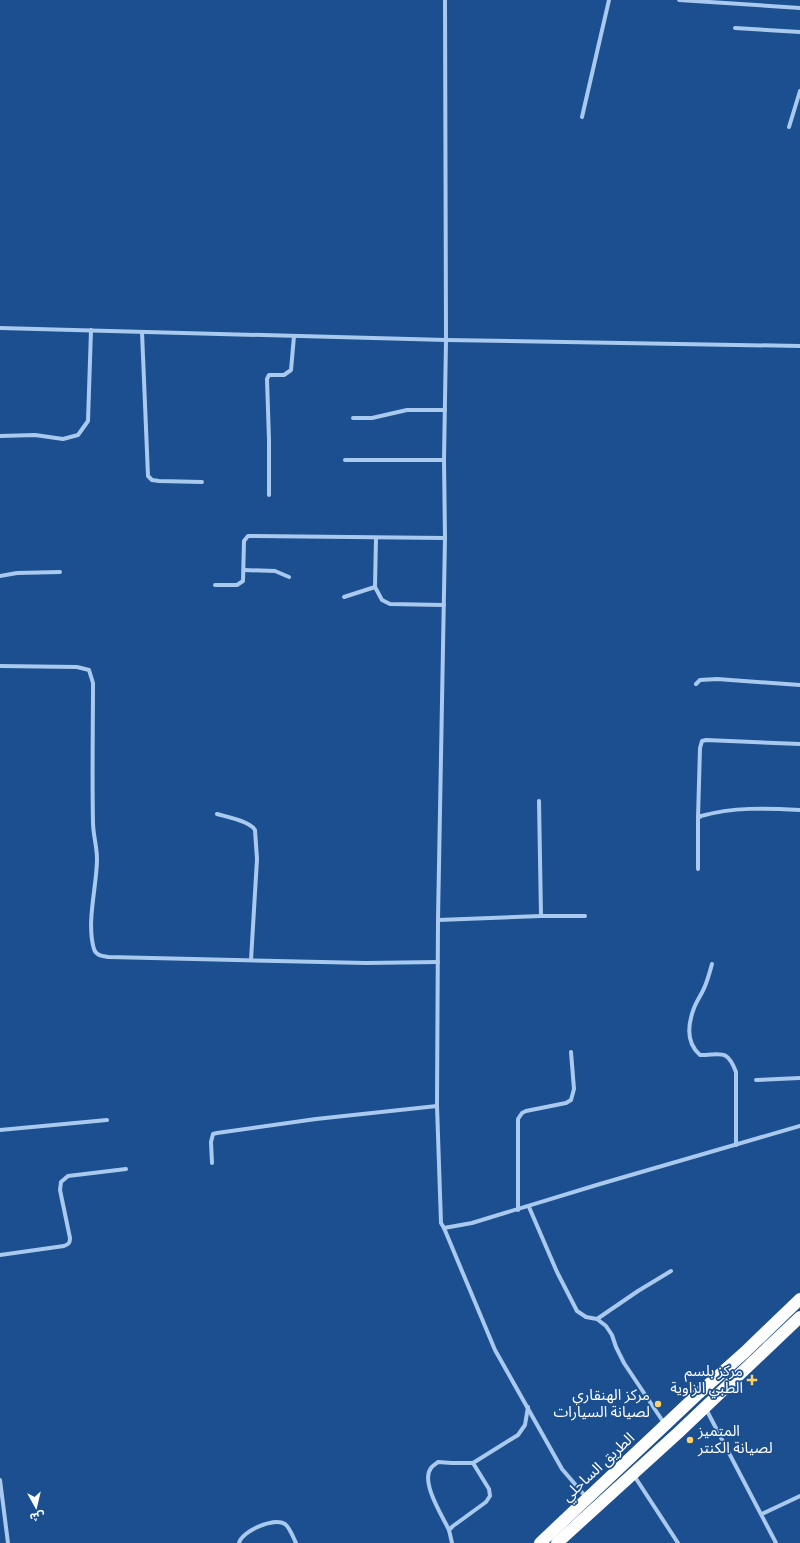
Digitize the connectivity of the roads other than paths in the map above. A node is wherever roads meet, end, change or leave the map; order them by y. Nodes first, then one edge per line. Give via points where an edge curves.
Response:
1 (445, 0) edge
2 (610, 0) edge
3 (679, 0) edge
4 (800, 8) edge
5 (735, 28) dead end
6 (800, 32) edge
7 (800, 91) edge
8 (582, 117) dead end
9 (789, 127) dead end
10 (0, 328) edge
11 (91, 330) junction
12 (142, 332) junction
13 (294, 336) junction
14 (446, 340) junction
15 (800, 346) edge
16 (445, 410) junction
17 (353, 418) dead end
18 (0, 436) edge
19 (345, 460) dead end
20 (444, 460) junction
21 (202, 482) dead end
22 (269, 495) dead end
23 (376, 538) junction
24 (445, 538) junction
25 (244, 570) junction
26 (60, 572) dead end
27 (0, 576) edge
28 (289, 577) dead end
29 (215, 585) dead end
30 (375, 587) junction
31 (344, 597) dead end
32 (444, 605) junction
33 (0, 666) edge
34 (696, 684) dead end
35 (800, 685) edge
36 (800, 744) edge
37 (539, 801) dead end
38 (800, 810) edge
39 (216, 814) dead end
40 (698, 818) junction
41 (698, 869) dead end
42 (541, 916) junction
43 (585, 916) dead end
44 (438, 920) junction
45 (251, 960) junction
46 (438, 962) junction
47 (712, 964) dead end
48 (571, 1052) dead end
49 (800, 1078) edge
50 (756, 1080) dead end
51 (437, 1106) junction
52 (107, 1120) dead end
53 (800, 1126) edge
54 (0, 1130) edge
55 (736, 1145) junction
56 (212, 1163) dead end
57 (126, 1169) dead end
58 (529, 1206) junction
59 (518, 1210) junction
60 (444, 1228) junction
61 (0, 1255) edge
62 (671, 1271) dead end
63 (800, 1299) edge
64 (800, 1318) edge
65 (597, 1319) junction
66 (528, 1407) junction
67 (705, 1407) junction
68 (666, 1425) junction
69 (472, 1463) junction
70 (633, 1474) junction
71 (0, 1480) edge
72 (800, 1496) edge
73 (588, 1499) junction
74 (762, 1514) junction
75 (449, 1530) junction
76 (8, 1543) edge
77 (239, 1543) edge
78 (296, 1543) edge
79 (452, 1543) edge
80 (540, 1543) edge
81 (556, 1543) edge
82 (678, 1543) edge
83 (776, 1543) edge

1 - 14 street
2 - 8 street
3 - 4 street
5 - 6 street
7 - 9 street
10 - 11 street
11 - 12 street
11 - 18 street via 88,421 78,434 63,439 35,435
12 - 13 street
12 - 21 street via 148,476 152,480
13 - 14 street
13 - 22 street via 291,370 284,375 269,375 266,379
14 - 15 street
14 - 16 street
16 - 17 street via 407,410 372,418
16 - 20 street
19 - 20 street
20 - 24 street
23 - 24 street
23 - 25 street via 248,536 244,541
23 - 30 street
24 - 32 street
25 - 28 street via 275,571
25 - 29 street via 241,584
26 - 27 street
30 - 31 street
30 - 32 street via 382,600 390,604
32 - 44 street
33 - 45 street via 77,667 89,670 92,676 93,825 97,860 92,906 95,953 109,957
34 - 35 street via 700,680 718,679
36 - 40 street via 702,741
37 - 42 street
38 - 40 street via 745,809
39 - 45 street via 246,823 255,830 257,859
40 - 41 street
42 - 43 street
42 - 44 street
44 - 46 street
45 - 46 street
46 - 51 street
47 - 55 street via 689,1025 690,1040 693,1049 700,1054 720,1053 732,1062 736,1072
48 - 59 street via 574,1089 571,1100 526,1111 518,1118
49 - 50 street
51 - 56 street via 316,1119 213,1134 210,1142
51 - 60 street via 441,1223
52 - 54 street
53 - 55 street
55 - 58 street
57 - 61 street via 68,1176 61,1182 60,1190 70,1238 68,1244
58 - 59 street
58 - 65 street via 577,1311 586,1317
59 - 60 street
60 - 66 street via 495,1350
62 - 65 street
63 - 68 highway, الطريق الساحلي
64 - 67 highway, الطريق الساحلي
65 - 68 street via 606,1326 624,1363
66 - 69 street via 525,1425 518,1435
66 - 73 street via 562,1469
67 - 70 highway, الطريق الساحلي
67 - 74 street
68 - 73 highway, الطريق الساحلي
69 - 75 street via 489,1489 490,1496 486,1502
69 - 75 street via 438,1462 430,1468 429,1488
70 - 81 highway, الطريق الساحلي
70 - 82 street
71 - 76 street
72 - 74 street
73 - 80 highway, الطريق الساحلي
74 - 83 street
75 - 79 street
77 - 78 street via 243,1535 278,1521 289,1528

